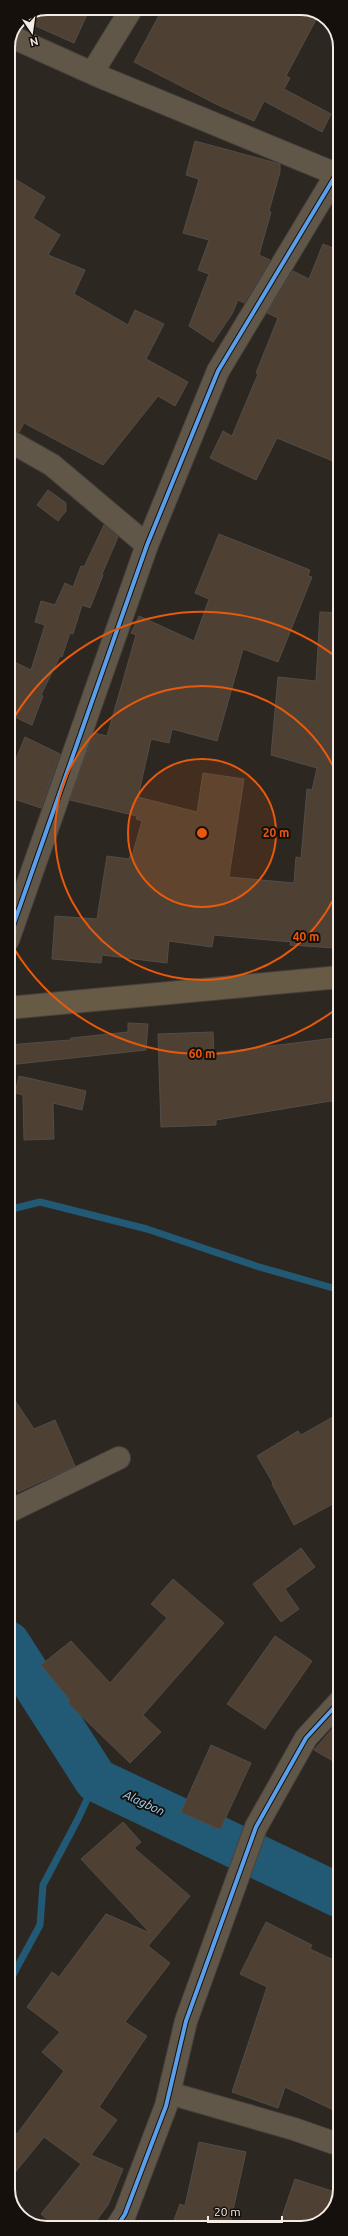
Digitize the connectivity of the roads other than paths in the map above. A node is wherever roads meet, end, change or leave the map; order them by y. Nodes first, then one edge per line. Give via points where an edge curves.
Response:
1 (128, 15) edge
2 (16, 39) edge
3 (92, 73) junction
4 (333, 169) edge
5 (333, 179) edge
6 (15, 444) edge
7 (147, 545) junction
8 (15, 920) edge
9 (333, 978) edge
10 (15, 1007) edge
11 (119, 1458) dead end
12 (15, 1509) edge
13 (333, 1709) edge
14 (169, 2093) junction
15 (333, 2143) edge
16 (120, 2221) edge

1 - 3 street
2 - 3 street
3 - 4 street
5 - 7 street via 218,371
6 - 7 street via 52,465
7 - 8 street
9 - 10 main road
11 - 12 street
13 - 14 street via 306,1738 256,1827 186,2021
14 - 15 street
14 - 16 street

